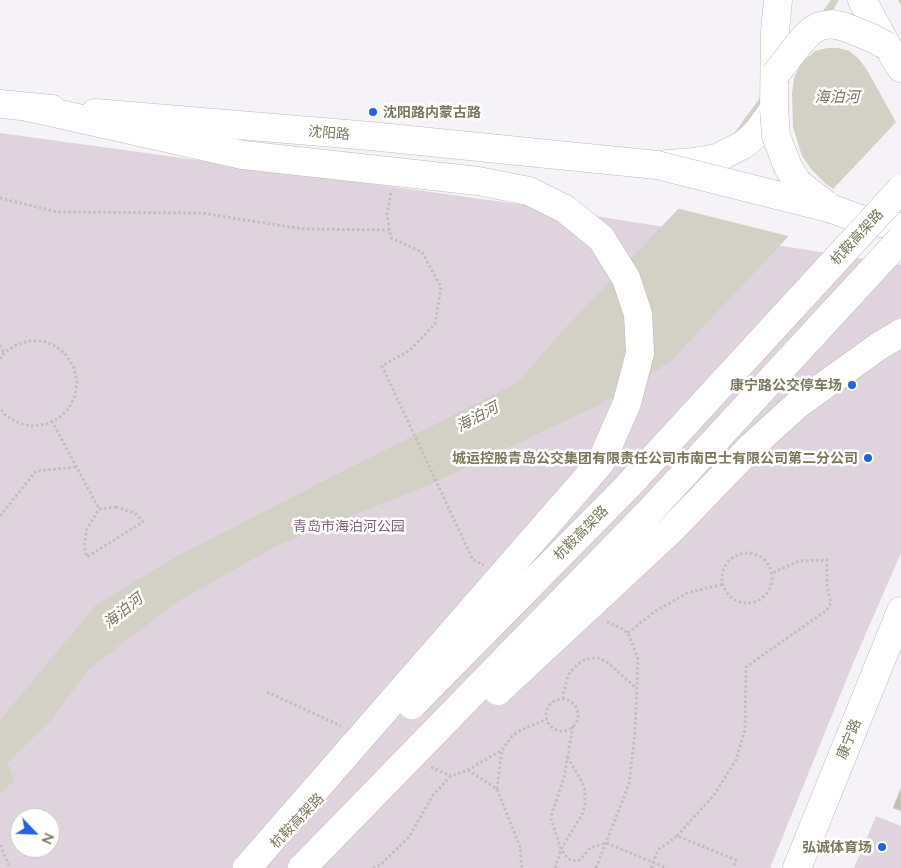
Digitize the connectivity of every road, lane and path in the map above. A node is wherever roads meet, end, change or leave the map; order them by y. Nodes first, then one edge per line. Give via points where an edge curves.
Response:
1 (778, 0) edge
2 (862, 0) edge
3 (894, 57) edge
4 (775, 75) junction
5 (0, 104) edge
6 (28, 107) junction
7 (774, 109) junction
8 (657, 165) junction
9 (901, 189) edge
10 (391, 190) dead end
11 (0, 198) edge
12 (844, 214) junction
13 (901, 227) edge
14 (390, 230) junction
15 (901, 239) edge
16 (901, 332) edge
17 (0, 345) edge
18 (4, 353) junction
19 (0, 359) edge
20 (0, 408) edge
21 (52, 421) junction
22 (76, 467) junction
23 (440, 488) dead end
24 (99, 509) junction
25 (0, 516) edge
26 (772, 573) junction
27 (723, 584) junction
28 (901, 611) edge
29 (628, 634) dead end
30 (636, 688) dead end
31 (563, 699) junction
32 (546, 719) junction
33 (572, 726) junction
34 (502, 750) junction
35 (567, 758) junction
36 (468, 770) junction
37 (498, 788) junction
38 (677, 836) junction
39 (606, 843) junction
40 (0, 845) edge
41 (561, 849) junction
42 (653, 862) junction
43 (10, 868) edge
44 (247, 868) edge
45 (251, 868) edge
46 (302, 868) edge
47 (309, 868) edge
48 (373, 868) edge
49 (522, 868) edge
50 (555, 868) edge
51 (596, 868) edge
52 (651, 868) edge
53 (667, 868) edge
54 (733, 868) edge
55 (797, 868) edge

1 - 4 main road
2 - 3 main road
3 - 4 main road, bridge via 872,38 832,24 811,31
4 - 7 main road
5 - 6 main road, 沈阳路
6 - 8 main road, 沈阳路
6 - 44 main road, bridge via 243,155 478,181 528,191 565,209 601,238 626,278 638,314 640,353 627,403 601,462
7 - 8 main road, bridge via 756,134 743,145 717,158
7 - 12 main road, bridge via 776,136 798,183
8 - 12 main road, bridge
9 - 45 main road, 杭鞍高架路, bridge via 626,487
10 - 14 path via 387,214
11 - 14 path via 57,212 201,213 303,229
12 - 13 main road
14 - 23 path via 391,238 422,252 441,287 435,324 410,350 382,366
15 - 46 main road, bridge via 651,510
16 - 47 main road, bridge via 791,411 752,446 672,529
17 - 18 path
18 - 19 path
18 - 21 path via 29,341 43,341 56,346 67,356 76,375 75,396 69,408
20 - 21 path via 6,416 19,423 32,426
21 - 22 path
22 - 24 path
22 - 25 path via 36,471
24 - 24 path via 116,507 134,513 143,522 87,557 84,546 87,529
26 - 27 path via 769,590 757,601 740,602 726,592
26 - 27 path via 769,565 758,555 742,553 728,561 722,576
26 - 38 path via 799,561 827,560 830,603 827,610 746,667 745,730 736,760 714,795
27 - 29 path via 687,593 654,612
28 - 55 main road, 康宁路
30 - 31 path via 606,661 592,658 584,660 570,672
31 - 32 path via 553,701 547,709
31 - 33 path via 576,707 576,722
32 - 33 path via 558,730
32 - 34 path via 512,736
33 - 35 path
34 - 36 path
34 - 37 path
35 - 41 path via 551,819
35 - 41 path via 582,782 584,804 583,813
36 - 37 path
36 - 48 path via 451,776 432,795 409,837
37 - 49 path via 520,847
38 - 42 path via 658,850
38 - 54 path via 736,860
39 - 41 path via 590,848 584,857 576,861 568,860
39 - 42 path
39 - 51 path
40 - 43 path
41 - 50 path
42 - 52 path
42 - 53 path

